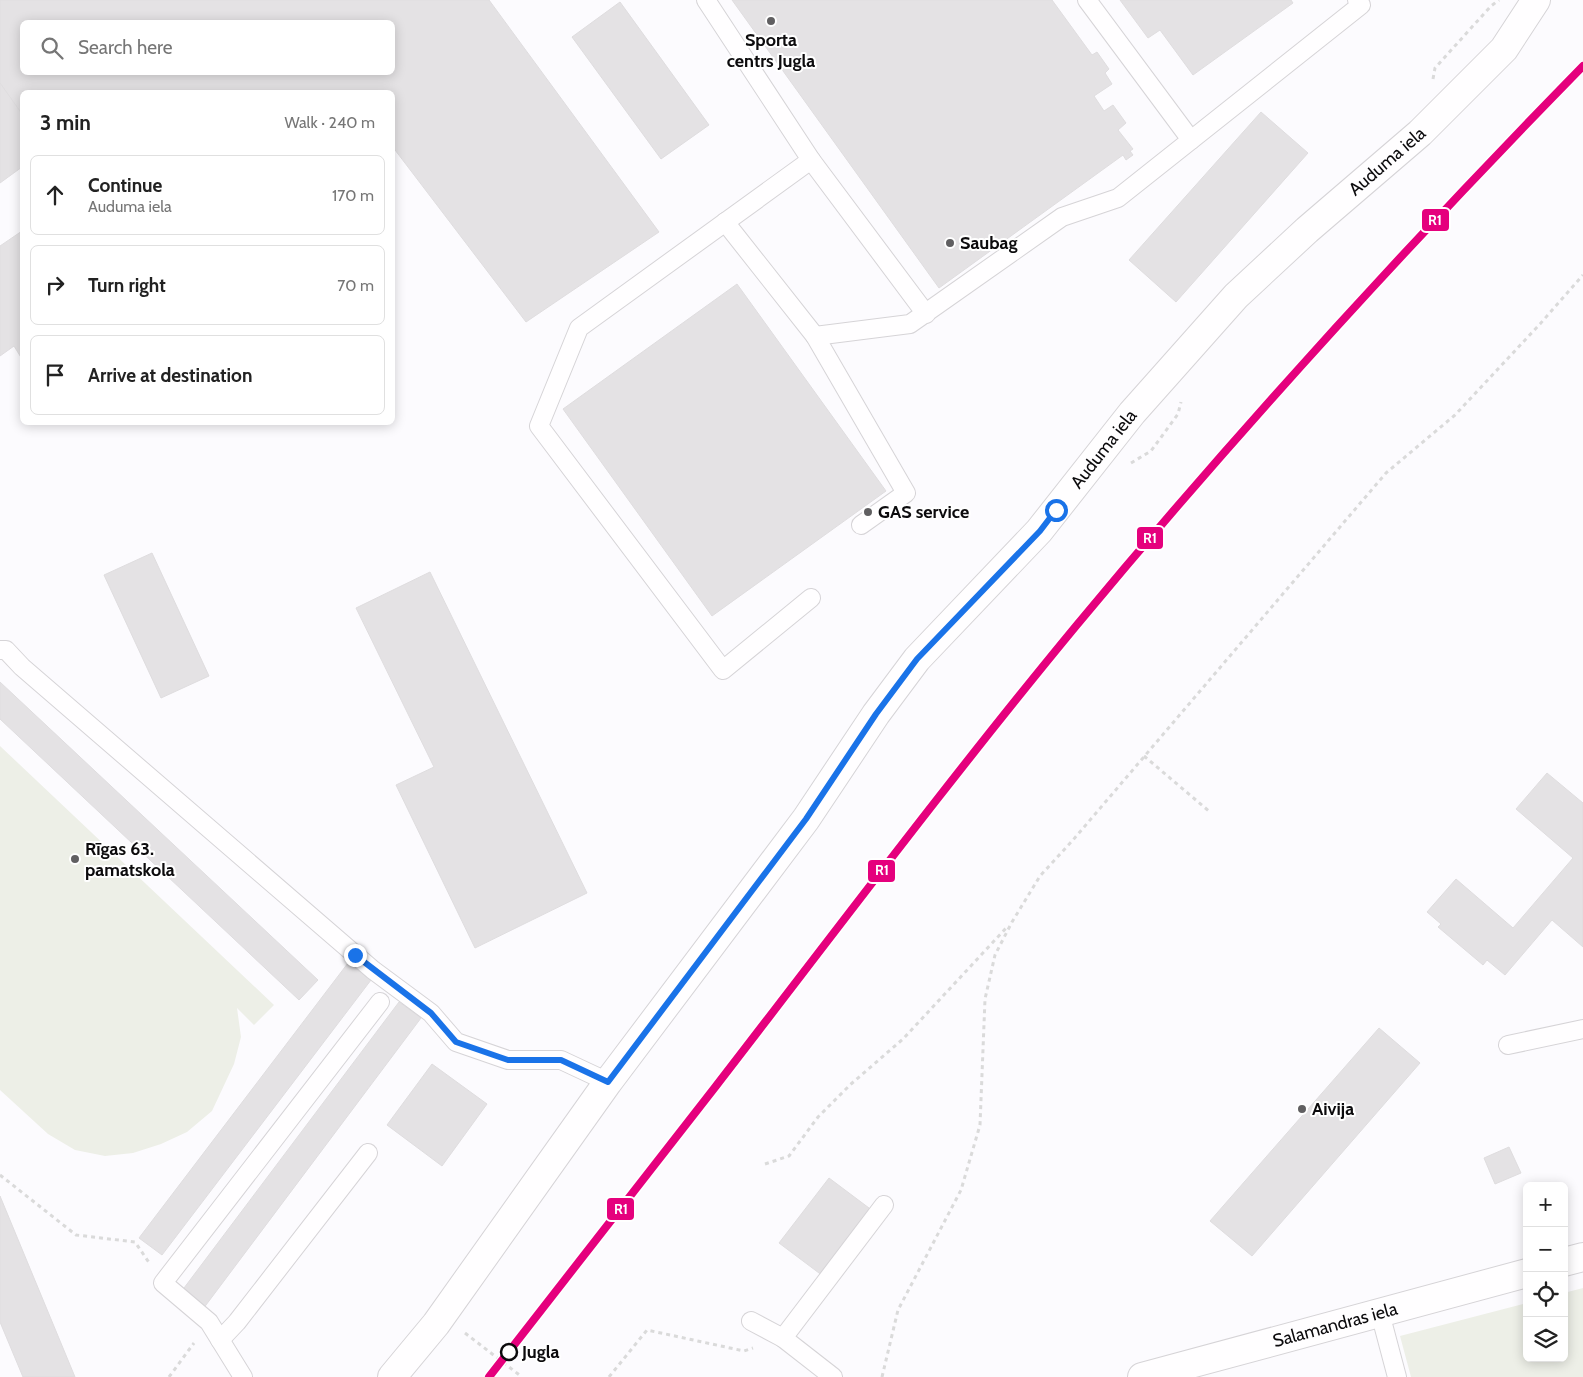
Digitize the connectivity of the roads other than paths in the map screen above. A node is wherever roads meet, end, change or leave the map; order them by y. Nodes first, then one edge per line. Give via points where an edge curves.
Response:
1 (706, 0) edge
2 (1087, 0) edge
3 (1357, 0) edge
4 (1536, 0) edge
5 (1191, 140) junction
6 (811, 160) junction
7 (725, 222) junction
8 (926, 314) junction
9 (815, 336) junction
10 (862, 525) dead end
11 (811, 598) dead end
12 (0, 650) edge
13 (380, 1002) dead end
14 (1583, 1029) edge
15 (1508, 1045) dead end
16 (608, 1082) junction
17 (368, 1153) dead end
18 (884, 1205) dead end
19 (1583, 1257) edge
20 (1568, 1261) edge
21 (1523, 1274) edge
22 (1380, 1312) junction
23 (751, 1321) dead end
24 (783, 1338) junction
25 (220, 1340) junction
26 (1207, 1369) edge
27 (243, 1377) edge
28 (392, 1377) edge
29 (834, 1377) edge
30 (1142, 1377) edge
31 (1397, 1377) edge

1 - 6 lane
2 - 5 lane
3 - 5 lane via 1360,5
4 - 16 street, Auduma iela via 1504,49 1420,134 1307,230 1236,296 1132,413 1040,531 917,659 806,819
5 - 8 lane via 1118,198 1062,216
6 - 7 lane
6 - 8 lane
7 - 9 lane
7 - 11 lane via 579,328 539,426 723,670
8 - 9 lane via 910,324
9 - 10 lane via 906,493
12 - 16 lane via 6,650 373,970 431,1013 456,1042 508,1060 561,1060
13 - 25 lane via 164,1283 209,1322
14 - 15 lane
16 - 28 street, Auduma iela via 436,1324
17 - 25 lane
18 - 24 lane
19 - 20 street
21 - 22 street, Salamandras iela
22 - 26 street, Salamandras iela
22 - 31 lane
23 - 24 lane
24 - 29 lane
25 - 27 lane
26 - 30 street, Salamandras iela

